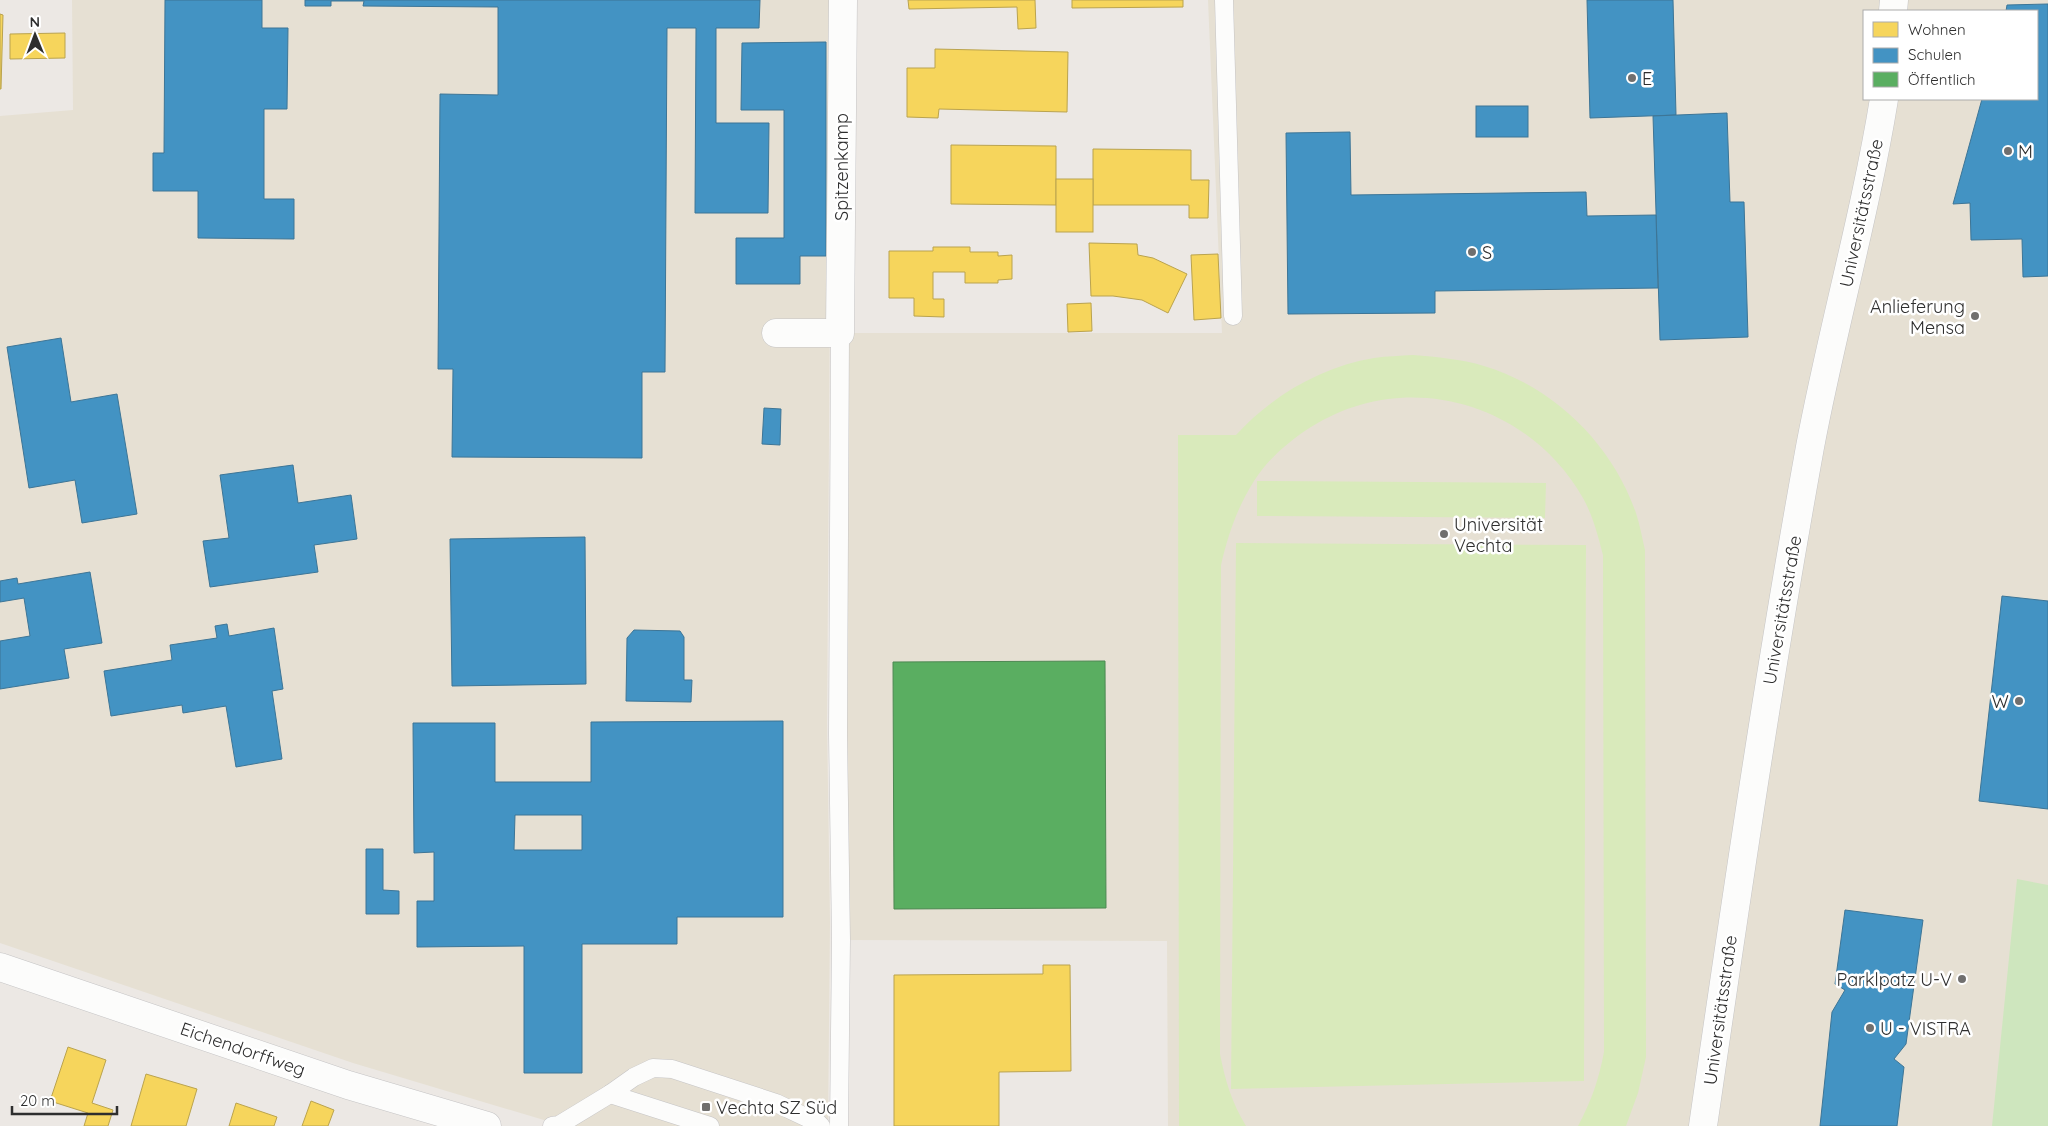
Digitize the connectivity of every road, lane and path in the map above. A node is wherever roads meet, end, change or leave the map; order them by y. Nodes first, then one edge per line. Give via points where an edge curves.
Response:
1 (843, 0) edge
2 (1224, 0) edge
3 (1884, 100) edge
4 (1233, 316) dead end
5 (776, 333) dead end
6 (840, 333) junction
7 (0, 966) edge
8 (610, 1094) junction
9 (423, 1118) edge
10 (487, 1126) edge
11 (552, 1126) edge
12 (710, 1126) edge
13 (820, 1126) edge
14 (839, 1126) edge
15 (1703, 1126) edge

1 - 6 street, Spitzenkamp
2 - 4 lane
3 - 15 street, Universitätsstraße via 1869,184 1807,464 1751,795
5 - 6 street
6 - 14 lane
7 - 9 street, Eichendorffweg via 339,1082
8 - 11 lane
8 - 12 lane
8 - 13 lane via 653,1068 672,1069 776,1102
9 - 10 street, Eichendorffweg

